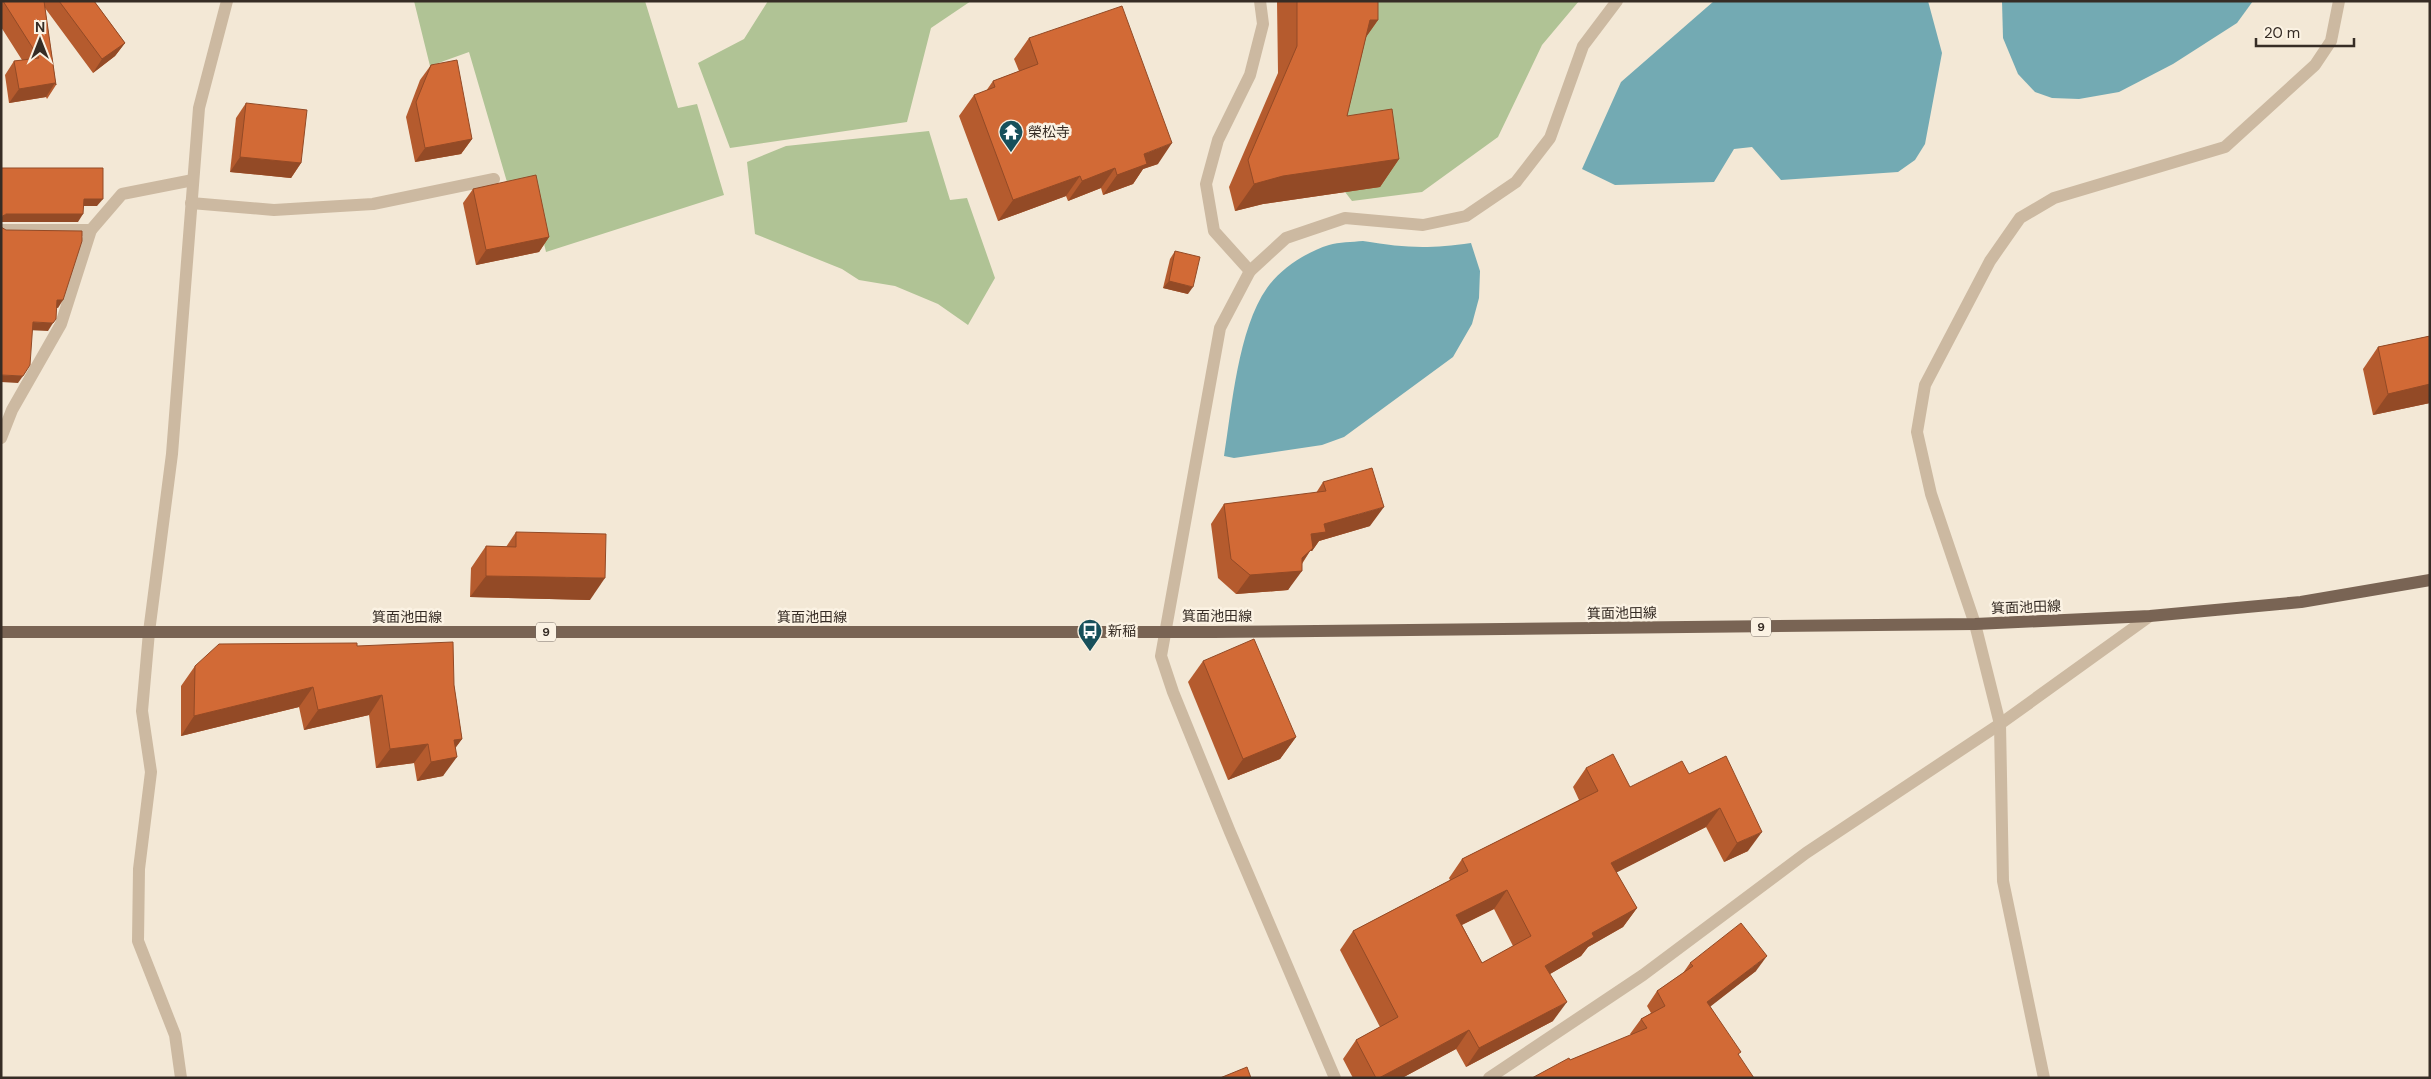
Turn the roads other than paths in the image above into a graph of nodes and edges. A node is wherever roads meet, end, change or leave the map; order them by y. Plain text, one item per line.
1 (227, 1) edge
2 (1260, 1) edge
3 (1617, 1) edge
4 (2339, 1) edge
5 (494, 179) dead end
6 (193, 180) junction
7 (191, 203) junction
8 (1, 230) edge
9 (91, 230) junction
10 (1250, 271) junction
11 (6, 408) edge
12 (1, 438) edge
13 (2430, 580) edge
14 (2150, 616) junction
15 (1975, 624) junction
16 (1, 632) edge
17 (148, 632) junction
18 (1164, 632) junction
19 (2000, 724) junction
20 (181, 1078) edge
21 (1335, 1078) edge
22 (1489, 1078) edge
23 (2044, 1078) edge

1 - 6 street
2 - 10 street
3 - 10 street
4 - 15 street
5 - 7 street
6 - 7 street
6 - 9 street
7 - 17 street
8 - 9 street
9 - 11 street
10 - 18 street
11 - 12 street
13 - 14 main road, 箕面池田線 / 9
14 - 15 main road, 箕面池田線 / 9
14 - 19 street
15 - 18 main road, 箕面池田線 / 9
15 - 19 street
16 - 17 main road, 箕面池田線 / 9
17 - 18 main road, 箕面池田線 / 9
17 - 20 street
18 - 21 street
19 - 22 street
19 - 23 street

